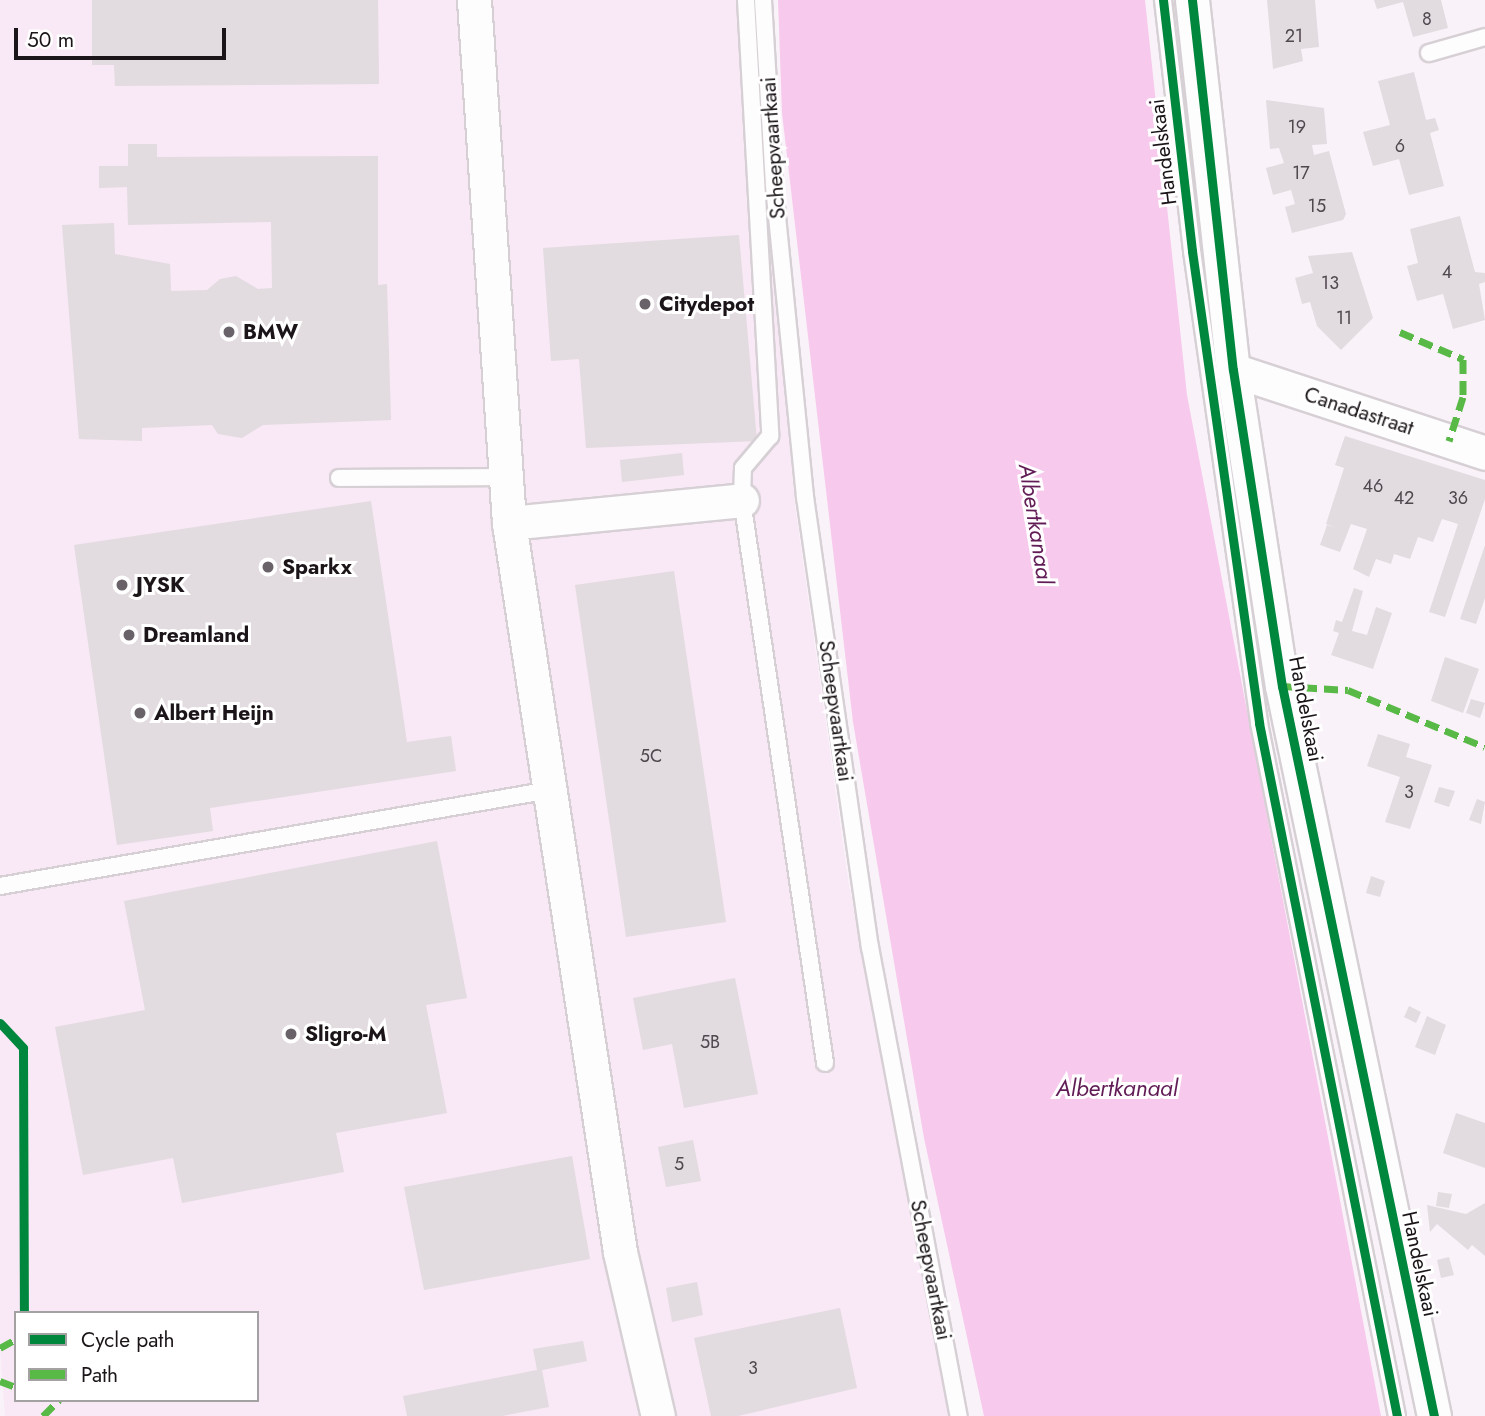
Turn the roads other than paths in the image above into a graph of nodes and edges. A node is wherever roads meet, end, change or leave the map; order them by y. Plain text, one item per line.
1 (474, 0) edge
2 (746, 0) edge
3 (763, 0) edge
4 (1163, 0) edge
5 (1192, 0) edge
6 (1485, 37) edge
7 (1429, 53) dead end
8 (1233, 370) junction
9 (1485, 453) edge
10 (506, 477) junction
11 (339, 478) dead end
12 (742, 500) junction
13 (509, 523) junction
14 (550, 790) junction
15 (0, 886) edge
16 (825, 1063) dead end
17 (658, 1416) edge
18 (959, 1416) edge
19 (1397, 1416) edge
20 (1434, 1416) edge

1 - 10 street
2 - 12 lane
3 - 18 lane, Scheepvaartkaai
4 - 19 lane, Handelskaai
5 - 8 street, Handelskaai
6 - 7 lane
8 - 9 street, Canadastraat
8 - 20 street, Handelskaai
10 - 11 lane
10 - 13 street
12 - 13 street
12 - 16 lane
13 - 14 street
14 - 15 lane
14 - 17 street

